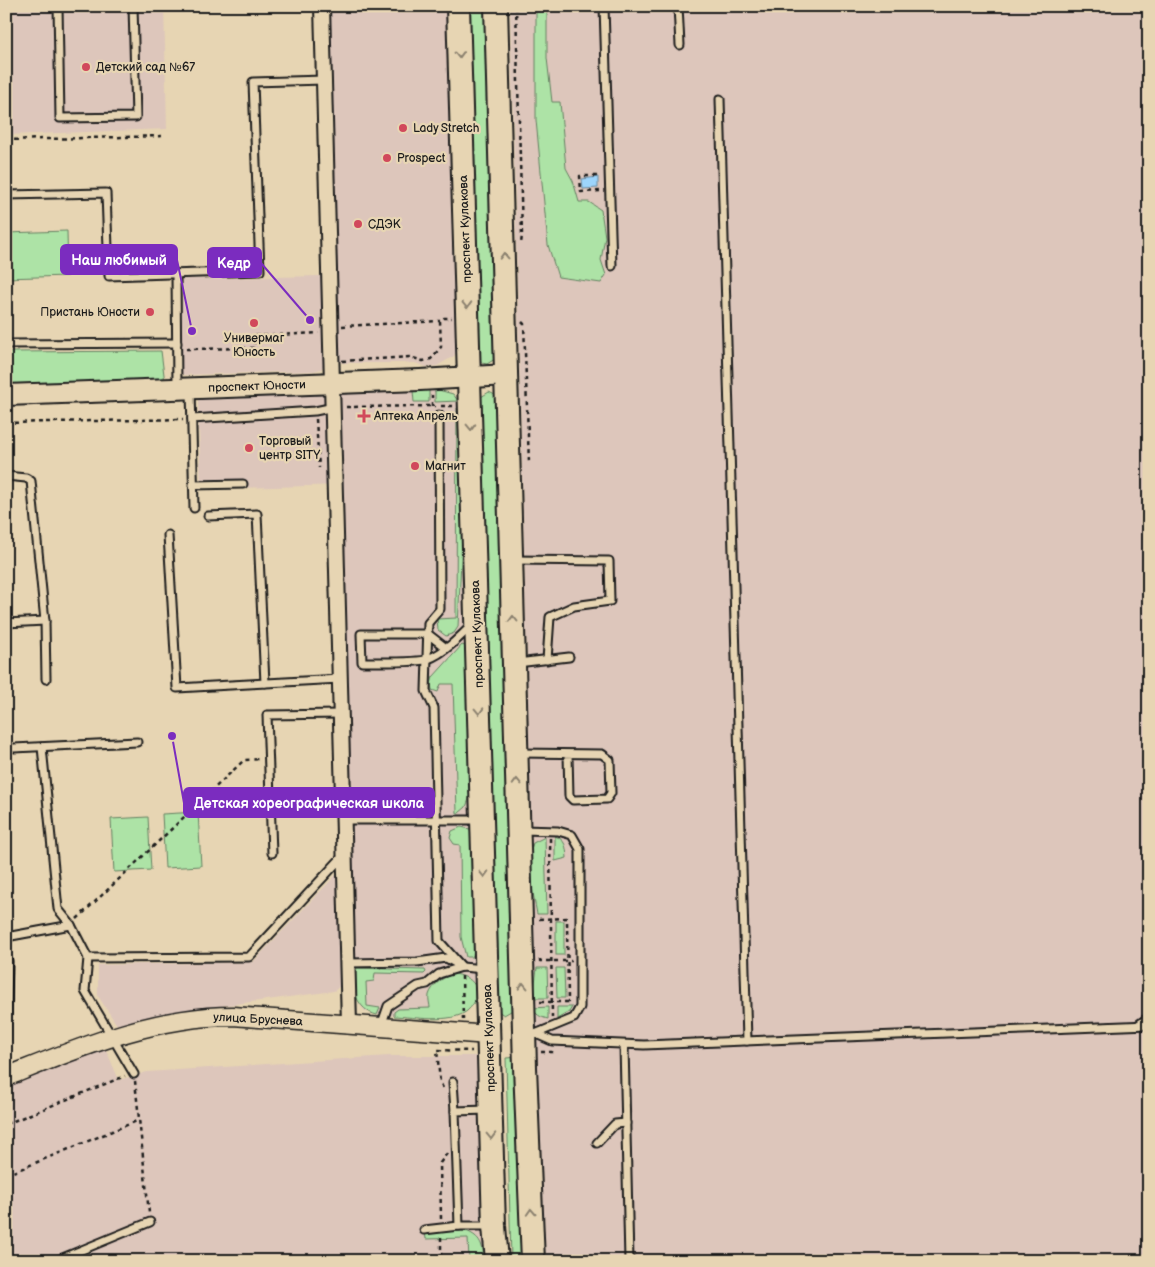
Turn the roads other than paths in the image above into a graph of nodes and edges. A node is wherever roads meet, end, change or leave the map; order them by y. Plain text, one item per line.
1 (58, 6) edge
2 (133, 6) edge
3 (322, 6) edge
4 (458, 6) edge
5 (496, 6) edge
6 (604, 6) edge
7 (678, 6) edge
8 (680, 45) dead end
9 (324, 80) junction
10 (720, 99) dead end
11 (6, 195) edge
12 (612, 266) dead end
13 (176, 274) junction
14 (6, 344) edge
15 (177, 346) junction
16 (507, 375) junction
17 (470, 378) junction
18 (333, 383) junction
19 (184, 388) junction
20 (6, 395) edge
21 (334, 407) junction
22 (439, 415) dead end
23 (192, 419) junction
24 (6, 476) edge
25 (244, 484) dead end
26 (193, 485) junction
27 (194, 508) dead end
28 (208, 516) dead end
29 (168, 535) dead end
30 (512, 560) junction
31 (45, 620) junction
32 (477, 621) junction
33 (6, 623) edge
34 (428, 634) junction
35 (446, 648) junction
36 (569, 657) dead end
37 (427, 660) junction
38 (547, 660) junction
39 (514, 664) junction
40 (46, 679) dead end
41 (340, 679) junction
42 (265, 683) junction
43 (341, 714) junction
44 (136, 742) dead end
45 (42, 747) junction
46 (14, 748) dead end
47 (517, 753) junction
48 (568, 754) junction
49 (344, 820) junction
50 (436, 820) junction
51 (482, 820) junction
52 (519, 830) junction
53 (272, 853) dead end
54 (345, 854) junction
55 (71, 925) junction
56 (6, 937) edge
57 (88, 958) junction
58 (6, 959) edge
59 (347, 963) junction
60 (462, 967) junction
61 (486, 969) junction
62 (1149, 1017) edge
63 (349, 1024) junction
64 (1138, 1025) junction
65 (1149, 1025) edge
66 (381, 1026) junction
67 (488, 1035) junction
68 (111, 1037) junction
69 (6, 1040) edge
70 (532, 1040) junction
71 (748, 1040) junction
72 (624, 1045) junction
73 (134, 1073) road end
74 (6, 1077) edge
75 (453, 1082) dead end
76 (490, 1110) junction
77 (455, 1111) junction
78 (626, 1123) junction
79 (597, 1143) dead end
80 (150, 1222) road end
81 (459, 1226) junction
82 (494, 1226) junction
83 (424, 1230) dead end
84 (55, 1261) edge
85 (497, 1261) edge
86 (533, 1261) edge
87 (629, 1261) edge

1 - 2 lane
3 - 9 street
4 -> 17 main road, проспект Кулакова
16 -> 5 main road
6 - 12 lane
7 - 8 lane
9 - 13 lane
9 - 18 street
10 - 71 lane
11 - 13 lane
13 - 15 lane
14 - 15 lane
15 - 19 lane
16 - 17 main road, проспект Юности
16 - 30 main road
17 - 18 main road, проспект Юности
17 -> 32 main road, проспект Кулакова
18 - 19 main road, проспект Юности
18 - 21 street
19 - 20 main road, проспект Юности
19 - 23 lane
21 - 23 lane
21 - 41 street
22 - 34 lane
23 - 26 lane
24 - 31 lane
25 - 26 lane
26 - 27 lane
28 - 42 lane
29 - 42 lane
30 - 38 lane
39 -> 30 main road
31 - 33 lane
31 - 40 lane
32 - 35 lane
32 -> 51 main road, проспект Кулакова
34 - 35 lane
34 - 37 lane
34 - 37 lane
35 - 37 lane
36 - 38 lane
37 - 50 lane
38 - 39 lane
39 - 47 main road
41 - 42 lane
41 - 43 street
43 - 49 street
43 - 53 lane
44 - 45 lane
45 - 46 lane
45 - 55 lane
47 - 48 lane
52 -> 47 main road
48 - 48 lane
49 - 50 lane
49 - 54 street
50 - 51 lane
50 - 60 lane
51 -> 61 main road, проспект Кулакова
70 -> 52 main road
52 - 70 lane
54 - 57 lane
54 - 59 street
55 - 56 lane
55 - 57 lane
57 - 68 lane
58 - 69 lane
59 - 60 lane
59 - 63 street
60 - 61 lane
60 - 66 lane
61 - 67 main road, проспект Кулакова
62 - 64 lane
63 - 66 street, улица Бруснева
63 - 68 street, улица Бруснева
64 - 65 lane
64 - 71 lane
66 - 67 street, улица Бруснева
67 - 70 main road
67 - 76 main road, проспект Кулакова
68 - 73 lane
68 - 74 street, улица Бруснева
70 - 72 lane
86 -> 70 main road
71 - 72 lane
72 - 78 lane
75 - 77 lane
76 - 77 lane
76 -> 82 main road, проспект Кулакова
77 - 81 lane
78 - 79 lane
78 - 87 lane
80 - 84 lane
81 - 82 lane
81 - 83 lane
82 - 85 main road, проспект Кулакова

